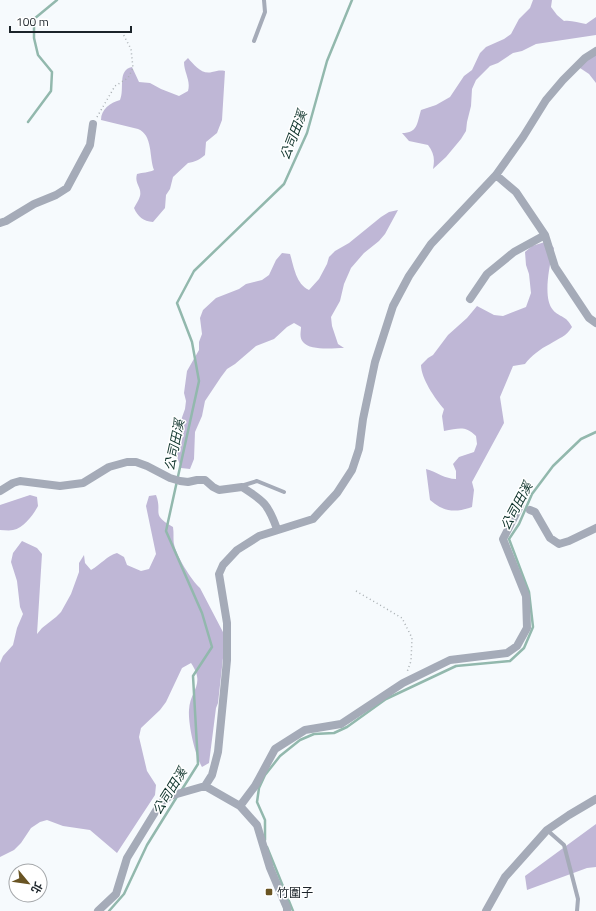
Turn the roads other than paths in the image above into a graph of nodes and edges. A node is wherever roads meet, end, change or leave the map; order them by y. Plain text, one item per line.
1 (264, 0) edge
2 (254, 41) dead end
3 (596, 51) edge
4 (93, 124) road end
5 (496, 175) junction
6 (0, 223) edge
7 (545, 235) junction
8 (470, 299) dead end
9 (596, 323) edge
10 (236, 488) junction
11 (0, 491) edge
12 (284, 492) dead end
13 (520, 506) joint
14 (530, 510) joint
15 (596, 528) edge
16 (277, 529) junction
17 (203, 787) junction
18 (596, 799) edge
19 (240, 806) junction
20 (547, 830) junction
21 (98, 911) edge
22 (287, 911) edge
23 (486, 911) edge
24 (577, 911) edge

1 - 2 lane
3 - 5 street
4 - 6 street
5 - 7 street
5 - 16 street
7 - 8 street
7 - 9 street
10 - 11 street
10 - 12 lane
10 - 16 street
13 - 14 lane
13 - 19 street
14 - 15 street
16 - 17 street
17 - 19 street
17 - 21 street
18 - 20 street
19 - 22 street
20 - 23 street
20 - 24 lane

